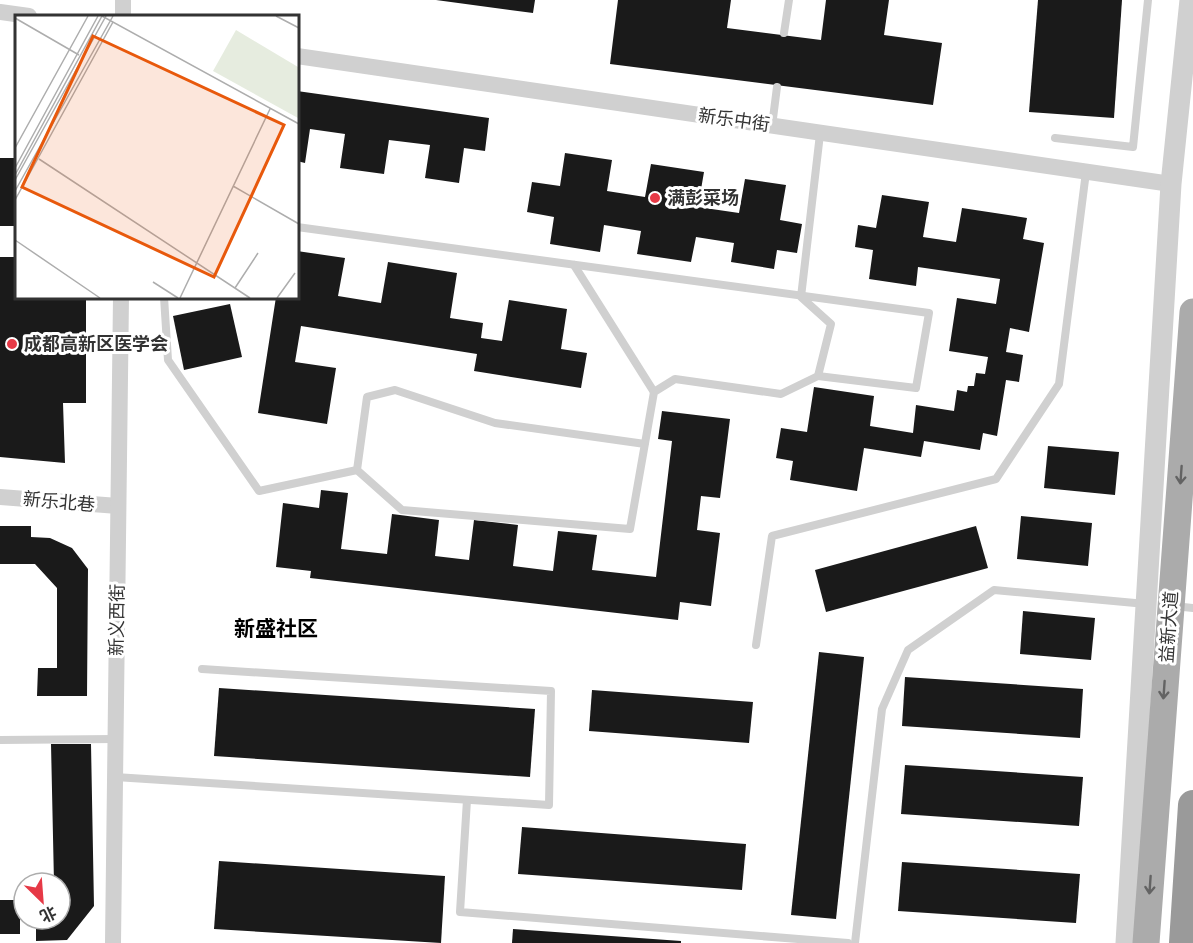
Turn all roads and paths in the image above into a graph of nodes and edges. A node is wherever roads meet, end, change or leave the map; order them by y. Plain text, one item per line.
1 (789, 0) edge
2 (1148, 0) edge
3 (1190, 0) edge
4 (0, 12) edge
5 (22, 15) edge
6 (784, 33) dead end
7 (298, 56) edge
8 (777, 87) dead end
9 (772, 126) junction
10 (820, 134) junction
11 (1055, 138) dead end
12 (1086, 172) junction
13 (1171, 184) junction
14 (298, 227) edge
15 (574, 265) junction
16 (801, 297) junction
17 (121, 298) edge
18 (164, 298) edge
19 (1193, 312) edge
20 (818, 376) junction
21 (654, 392) junction
22 (645, 444) junction
23 (357, 470) junction
24 (0, 497) edge
25 (118, 506) junction
26 (1146, 604) junction
27 (1193, 608) edge
28 (756, 645) dead end
29 (202, 669) dead end
30 (116, 739) junction
31 (0, 740) edge
32 (115, 777) junction
33 (467, 800) junction
34 (1193, 805) edge
35 (113, 943) edge
36 (848, 943) edge
37 (855, 943) edge
38 (1126, 943) edge
39 (1146, 943) edge
40 (1184, 943) edge

1 - 6 lane
2 - 11 lane
3 - 13 street
4 - 5 street
7 - 9 street, 新乐中街
8 - 9 lane
9 - 10 street, 新乐中街
10 - 12 street, 新乐中街
10 - 16 lane
12 - 13 street, 新乐中街
12 - 28 lane
13 - 26 street
14 - 15 lane
15 - 16 lane
15 - 21 lane
16 - 20 lane
16 - 20 lane
17 - 25 street, 新义西街
18 - 23 lane
19 -> 39 main road, 益新大道, bridge
20 - 21 lane
21 - 22 lane
22 - 23 lane
22 - 23 lane
24 - 25 street, 新乐北巷
25 - 30 street, 新义西街
26 - 27 lane
26 - 37 lane
26 - 38 street
29 - 33 lane
30 - 31 lane
30 - 32 street, 新义西街
32 - 33 lane
32 - 35 street, 新义西街
33 - 36 lane
34 - 40 highway

